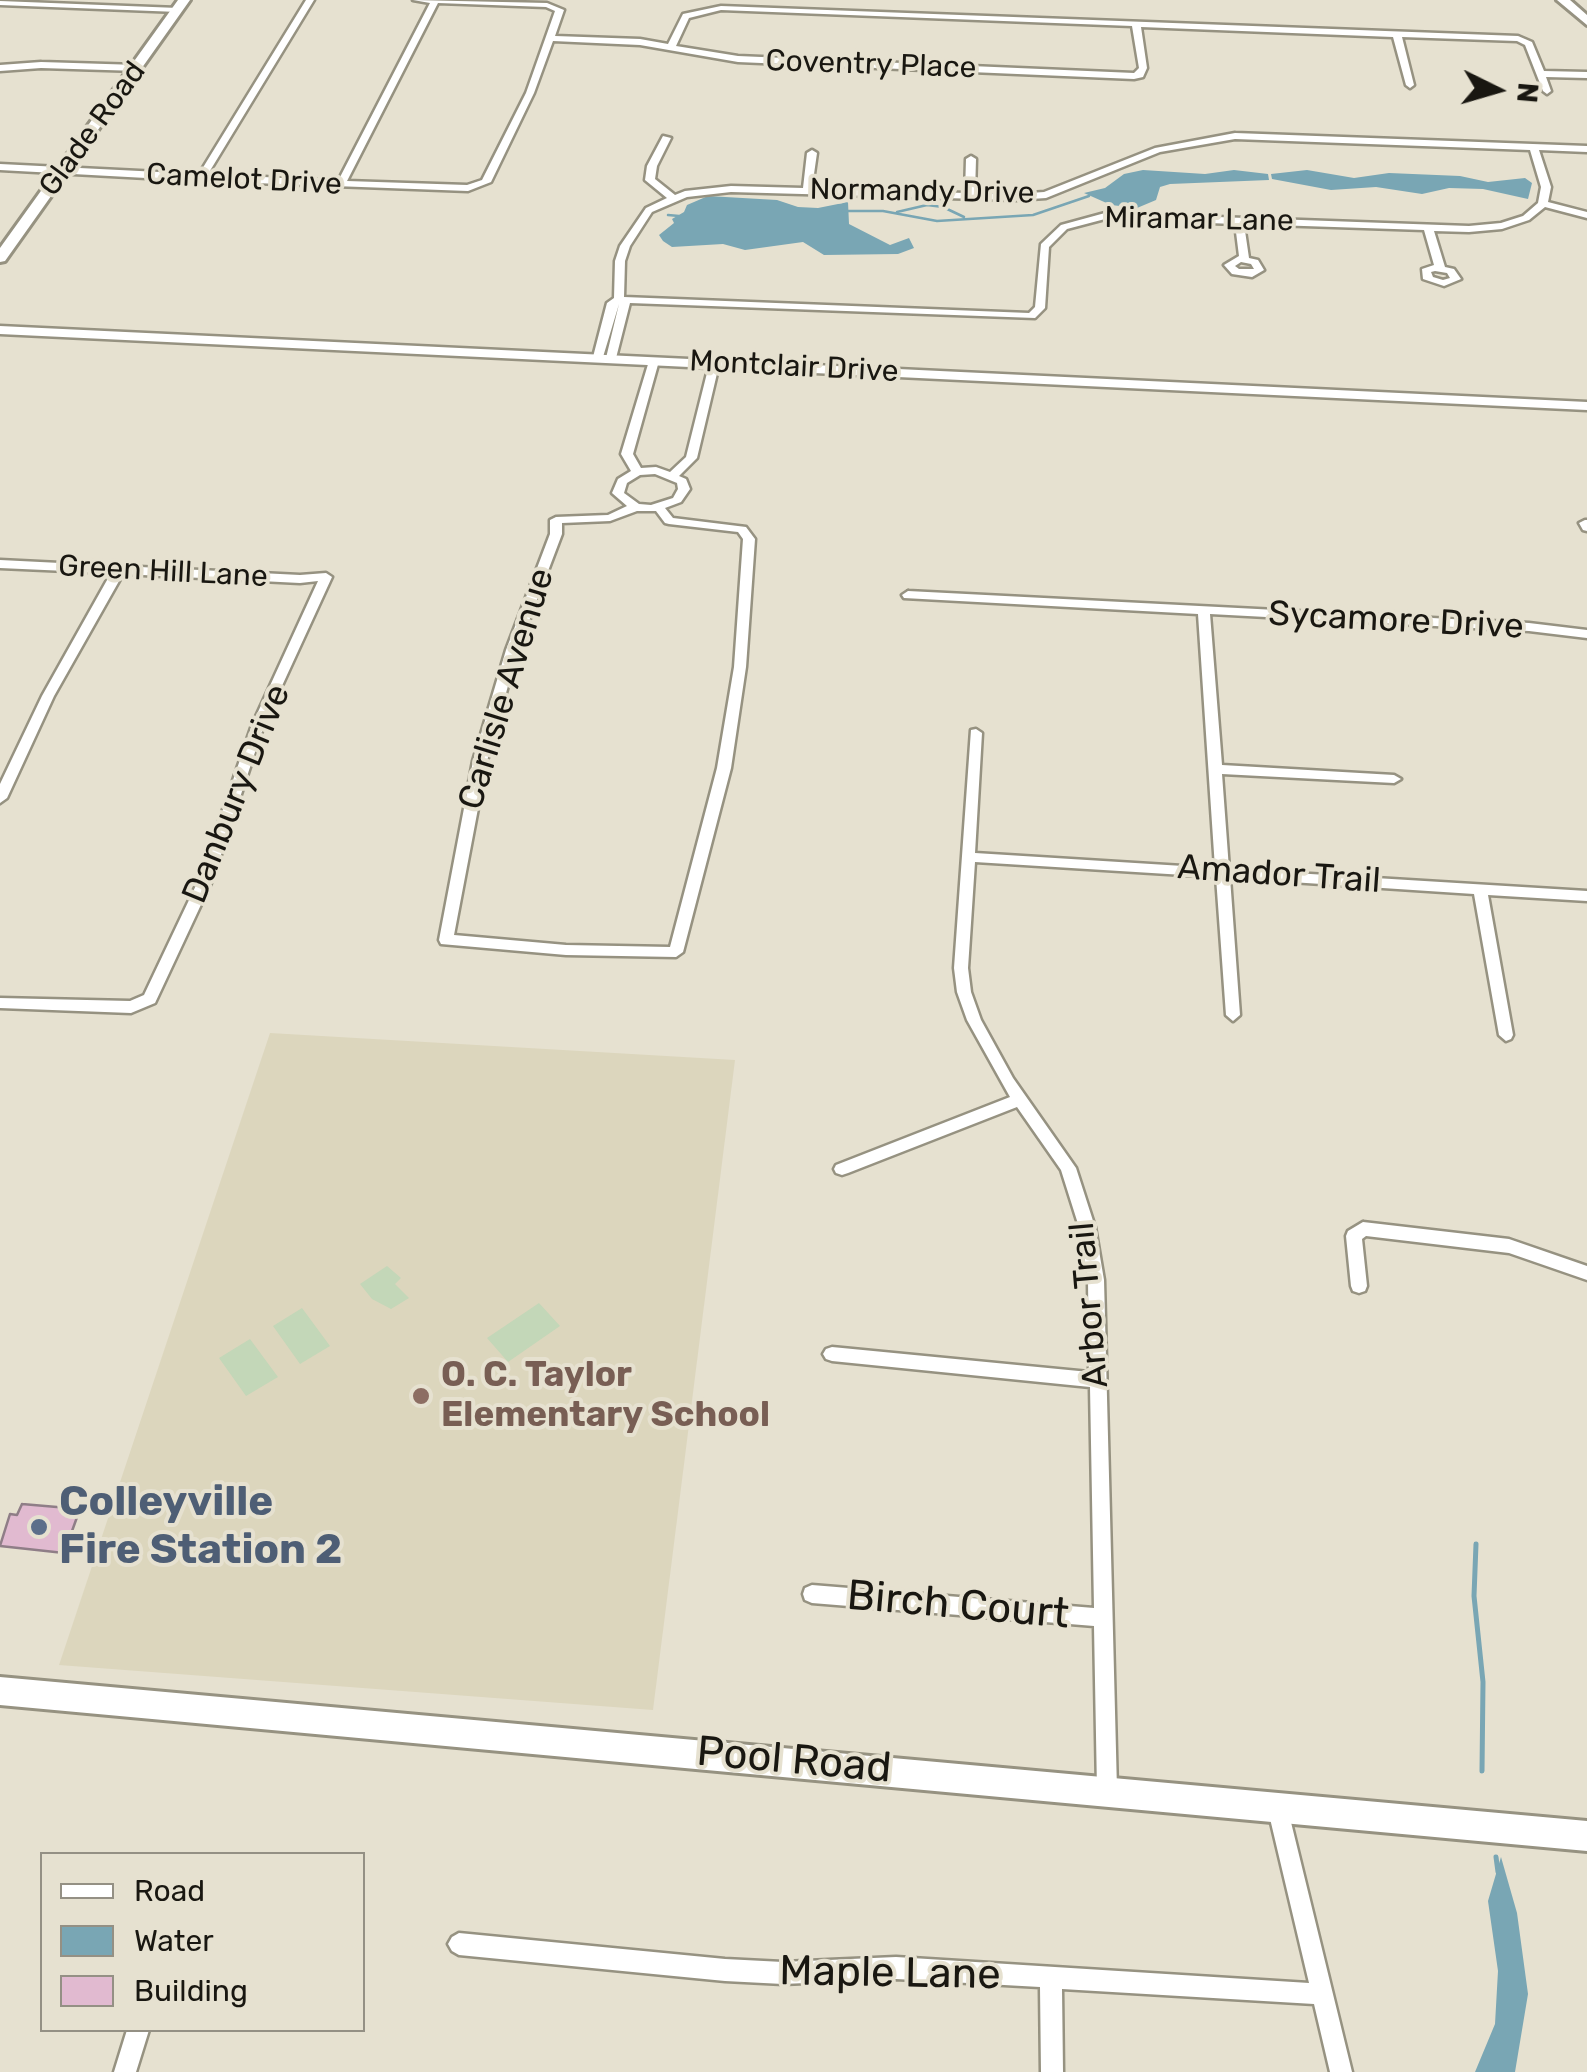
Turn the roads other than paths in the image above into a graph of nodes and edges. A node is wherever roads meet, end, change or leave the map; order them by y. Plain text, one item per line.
1 (310, 0) edge
2 (417, 0) edge
3 (1563, 0) edge
4 (1575, 0) edge
5 (435, 1) edge
6 (0, 4) edge
7 (181, 5) edge
8 (1587, 11) edge
9 (1587, 22) edge
10 (1136, 24) junction
11 (1398, 34) junction
12 (551, 38) junction
13 (671, 48) junction
14 (0, 68) edge
15 (138, 68) junction
16 (1540, 74) junction
17 (1587, 75) edge
18 (1410, 85) dead end
19 (1546, 91) dead end
20 (666, 138) dead end
21 (1533, 146) junction
22 (1587, 148) edge
23 (812, 153) dead end
24 (971, 159) dead end
25 (0, 167) edge
26 (62, 172) junction
27 (201, 178) junction
28 (340, 184) junction
29 (807, 191) junction
30 (970, 196) junction
31 (674, 198) junction
32 (1544, 204) junction
33 (1587, 215) edge
34 (1239, 219) junction
35 (1428, 227) junction
36 (0, 258) edge
37 (1244, 259) dead end
38 (1440, 268) dead end
39 (622, 302) junction
40 (0, 330) edge
41 (604, 357) junction
42 (654, 361) junction
43 (714, 365) junction
44 (1587, 406) edge
45 (637, 472) junction
46 (674, 475) junction
47 (636, 506) junction
48 (660, 507) junction
49 (0, 564) edge
50 (119, 570) junction
51 (326, 577) joint
52 (908, 594) dead end
53 (1204, 612) junction
54 (1587, 634) edge
55 (976, 733) dead end
56 (1217, 769) junction
57 (1394, 779) dead end
58 (0, 798) edge
59 (970, 856) junction
60 (1224, 871) junction
61 (1480, 888) junction
62 (1587, 896) edge
63 (0, 1002) edge
64 (1233, 1015) dead end
65 (1506, 1035) dead end
66 (1020, 1100) junction
67 (842, 1170) dead end
68 (1587, 1273) edge
69 (1358, 1286) dead end
70 (832, 1354) dead end
71 (1098, 1380) junction
72 (812, 1594) dead end
73 (1103, 1618) junction
74 (0, 1690) edge
75 (1106, 1790) junction
76 (1278, 1810) junction
77 (1587, 1836) edge
78 (459, 1944) dead end
79 (1050, 1980) junction
80 (1321, 1994) junction
81 (137, 2032) edge
82 (125, 2072) edge
83 (1052, 2072) edge
84 (1341, 2072) edge

1 - 27 street
2 - 5 street
3 - 9 main road
4 - 8 main road
5 - 12 street
5 - 28 street
6 - 7 street
7 - 15 main road, Glade Road
10 - 11 street
10 - 13 street
10 - 13 street, Coventry Place
11 - 16 street
11 - 18 street
12 - 13 street, Coventry Place
12 - 28 street, Camelot Drive
14 - 15 street
15 - 26 main road, Glade Road
16 - 17 street
16 - 19 street
20 - 31 street
21 - 22 street, Normandy Drive
21 - 30 street, Normandy Drive
21 - 32 street
23 - 29 street
24 - 30 street
25 - 26 street, Camelot Drive
26 - 27 street, Camelot Drive
26 - 36 main road, Glade Road
27 - 28 street, Camelot Drive
29 - 30 street, Normandy Drive
29 - 31 street, Normandy Drive
31 - 39 street, Normandy Drive
32 - 33 street
32 - 35 street, Miramar Lane
34 - 35 street, Miramar Lane
34 - 37 street
34 - 39 street, Miramar Lane
35 - 38 street
39 - 41 street, Normandy Drive
40 - 41 street, Montclair Drive
41 - 42 street, Montclair Drive
42 - 43 street, Montclair Drive
42 - 45 street
43 - 44 street, Montclair Drive
43 - 46 street
45 - 46 street
45 - 47 street
46 - 48 street
47 - 48 street
47 - 48 street, Carlisle Avenue
49 - 50 street, Green Hill Lane
50 - 51 street, Green Hill Lane
50 - 58 street
51 - 63 street, Danbury Drive
52 - 53 street, Sycamore Drive
53 - 54 street, Sycamore Drive
53 - 56 street
55 - 59 street, Arbor Trail
56 - 57 street
56 - 60 street
59 - 60 street, Amador Trail
59 - 66 street, Arbor Trail
60 - 61 street, Amador Trail
60 - 64 street
61 - 62 street, Amador Trail
61 - 65 street
66 - 67 street
66 - 71 street, Arbor Trail
68 - 69 street
70 - 71 street
71 - 73 street, Arbor Trail
72 - 73 street, Birch Court
73 - 75 street, Arbor Trail
74 - 75 main road, Pool Road
75 - 76 main road, Pool Road
76 - 77 main road, Pool Road
76 - 80 street
78 - 79 street, Maple Lane
79 - 80 street, Maple Lane
79 - 83 street
80 - 84 street
81 - 82 street

